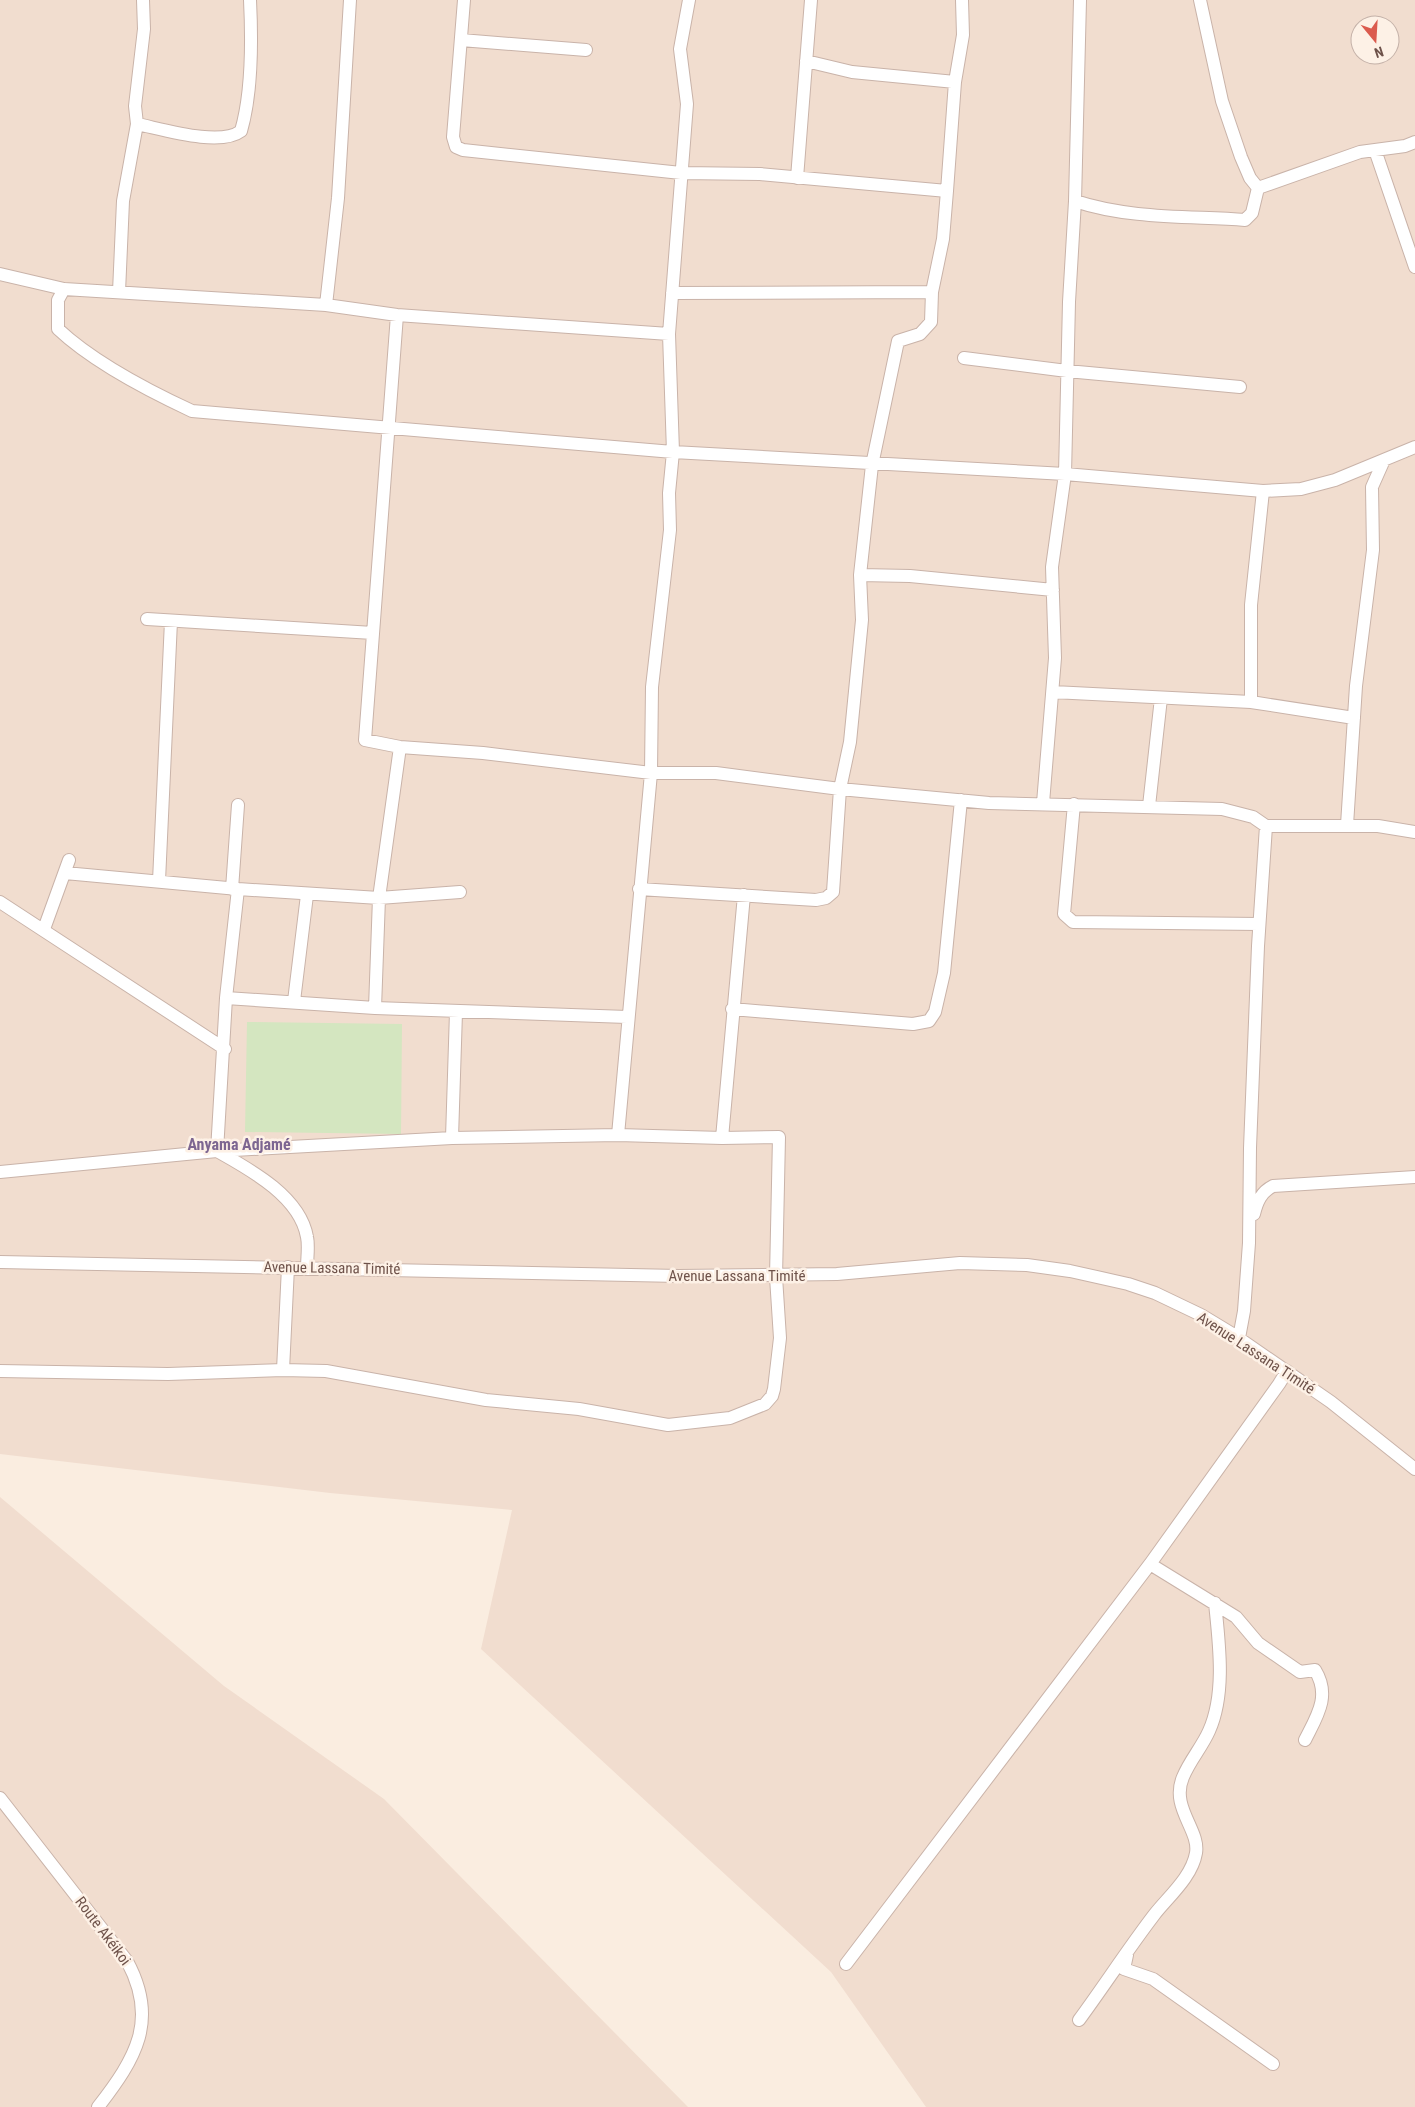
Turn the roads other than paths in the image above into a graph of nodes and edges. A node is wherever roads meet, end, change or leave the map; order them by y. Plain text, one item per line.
1 (143, 0) edge
2 (250, 0) edge
3 (350, 0) edge
4 (464, 0) edge
5 (689, 0) edge
6 (811, 0) edge
7 (962, 0) edge
8 (1080, 0) edge
9 (1200, 0) edge
10 (461, 40) junction
11 (586, 50) dead end
12 (806, 61) junction
13 (955, 82) junction
14 (137, 124) junction
15 (1415, 142) edge
16 (1375, 150) junction
17 (681, 173) junction
18 (797, 178) junction
19 (1258, 188) junction
20 (947, 191) junction
21 (1076, 201) junction
22 (1415, 267) edge
23 (0, 274) edge
24 (64, 289) junction
25 (119, 292) junction
26 (932, 292) junction
27 (672, 293) junction
28 (326, 305) junction
29 (397, 315) junction
30 (669, 334) junction
31 (964, 358) dead end
32 (1067, 371) junction
33 (1240, 387) dead end
34 (388, 429) junction
35 (1415, 447) edge
36 (673, 452) junction
37 (1384, 460) junction
38 (872, 464) junction
39 (1065, 474) junction
40 (1263, 490) junction
41 (860, 575) junction
42 (1053, 590) junction
43 (147, 619) dead end
44 (171, 621) junction
45 (373, 633) junction
46 (1053, 692) junction
47 (1161, 698) junction
48 (1251, 702) junction
49 (1354, 718) junction
50 (400, 747) junction
51 (651, 773) junction
52 (840, 788) junction
53 (961, 800) junction
54 (1043, 803) junction
55 (1074, 804) junction
56 (238, 805) dead end
57 (1149, 806) junction
58 (1347, 825) junction
59 (1266, 826) junction
60 (1415, 832) edge
61 (69, 860) dead end
62 (65, 873) junction
63 (159, 881) junction
64 (236, 889) junction
65 (639, 889) junction
66 (460, 892) dead end
67 (307, 895) junction
68 (744, 895) junction
69 (379, 898) junction
70 (0, 902) edge
71 (1259, 924) junction
72 (44, 929) junction
73 (226, 998) junction
74 (294, 1001) junction
75 (375, 1008) junction
76 (732, 1009) junction
77 (456, 1012) junction
78 (628, 1017) junction
79 (225, 1049) junction
80 (618, 1135) junction
81 (452, 1138) junction
82 (722, 1138) junction
83 (217, 1151) junction
84 (0, 1172) edge
85 (1415, 1177) edge
86 (1250, 1226) junction
87 (0, 1262) edge
88 (288, 1267) junction
89 (307, 1268) junction
90 (776, 1277) junction
91 (1239, 1338) junction
92 (0, 1370) edge
93 (284, 1370) junction
94 (1287, 1371) junction
95 (1415, 1469) edge
96 (1150, 1564) junction
97 (1214, 1603) junction
98 (1305, 1740) dead end
99 (0, 1798) edge
100 (1128, 1953) junction
101 (846, 1964) dead end
102 (1079, 2020) dead end
103 (1273, 2064) dead end
104 (98, 2107) edge

1 - 14 street
2 - 14 street
3 - 28 street
4 - 10 street
5 - 17 street
6 - 12 street
7 - 13 street
8 - 21 street
9 - 19 street
10 - 11 street
10 - 17 street
12 - 13 street
12 - 18 street
13 - 20 street
14 - 25 street
15 - 16 street
16 - 19 street
16 - 22 street
17 - 18 street
17 - 27 street
18 - 20 street
19 - 21 street
20 - 26 street
21 - 32 street
23 - 24 street
24 - 25 street
24 - 34 street
25 - 28 street
26 - 27 street
26 - 38 street
27 - 30 street
28 - 29 street
29 - 30 street
29 - 34 street
30 - 36 street
31 - 32 street
32 - 33 street
32 - 39 street
34 - 36 street
34 - 45 street
35 - 37 street
36 - 38 street
36 - 51 street
37 - 40 street
37 - 49 street
38 - 39 street
38 - 41 street
39 - 40 street
39 - 42 street
40 - 48 street
41 - 42 street
41 - 52 street
42 - 46 street
43 - 44 street
44 - 45 street
44 - 63 street
45 - 50 street
46 - 47 street
46 - 54 street
47 - 48 street
47 - 57 street
48 - 49 street
49 - 58 street
50 - 51 street
50 - 69 street
51 - 52 street
51 - 65 street
52 - 53 street
52 - 68 street
53 - 54 street
53 - 76 street
54 - 55 street
55 - 57 street
55 - 71 street
56 - 64 street
57 - 59 street
58 - 59 street
58 - 60 street
59 - 71 street
61 - 62 street
62 - 63 street
62 - 72 street
63 - 64 street
64 - 67 street
64 - 73 street
65 - 68 street
65 - 78 street
66 - 69 street
67 - 69 street
67 - 74 street
68 - 76 street
69 - 75 street
70 - 72 street
71 - 86 street
72 - 79 street
73 - 74 street
73 - 79 street
74 - 75 street
75 - 77 street
76 - 82 street
77 - 78 street
77 - 81 street
78 - 80 street
79 - 83 street
80 - 81 street
80 - 82 street
81 - 83 street
82 - 90 street
83 - 84 street
83 - 89 street
85 - 86 street
86 - 91 street
87 - 88 street, Avenue Lassana Timité
88 - 89 street, Avenue Lassana Timité
88 - 93 street
89 - 90 street, Avenue Lassana Timité
90 - 91 street, Avenue Lassana Timité
90 - 93 street
91 - 94 street, Avenue Lassana Timité
92 - 93 street
94 - 95 street, Avenue Lassana Timité
94 - 96 street
96 - 97 street
96 - 101 street
97 - 98 street
97 - 100 street
99 - 104 street, Route Akéikoi
100 - 102 street
100 - 103 street

